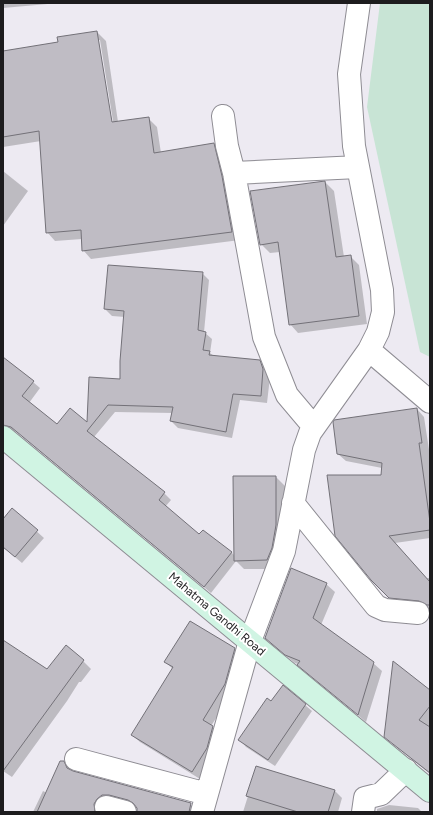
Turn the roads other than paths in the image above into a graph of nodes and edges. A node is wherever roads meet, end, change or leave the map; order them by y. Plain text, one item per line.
1 (359, 3) edge
2 (223, 116) dead end
3 (358, 167) junction
4 (234, 173) junction
5 (369, 350) junction
6 (430, 402) edge
7 (314, 427) junction
8 (3, 437) edge
9 (293, 503) junction
10 (418, 613) dead end
11 (250, 641) junction
12 (76, 759) dead end
13 (406, 770) junction
14 (430, 791) edge
15 (205, 803) edge
16 (363, 812) edge

1 - 3 street
2 - 4 street
3 - 4 street
3 - 5 street
4 - 7 street
5 - 6 street
5 - 7 street
7 - 9 street
8 - 11 main road, Mahatma Gandhi Road
9 - 10 street
9 - 11 street
11 - 13 main road, Mahatma Gandhi Road
11 - 15 street
12 - 15 street
13 - 14 main road, Mahatma Gandhi Road
13 - 16 street

